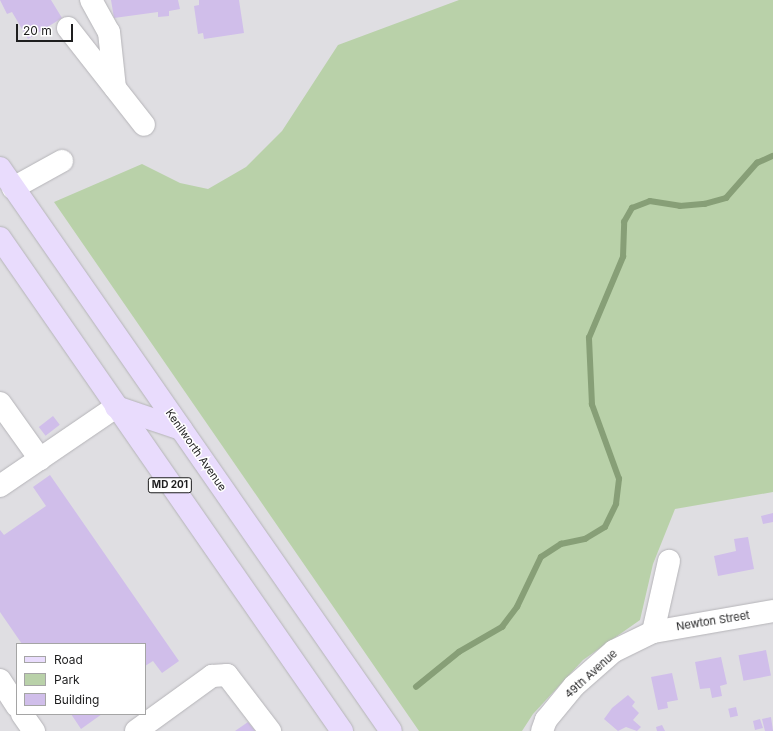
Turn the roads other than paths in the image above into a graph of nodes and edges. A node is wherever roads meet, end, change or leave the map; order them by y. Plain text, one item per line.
1 (91, 0) edge
2 (68, 28) dead end
3 (115, 88) junction
4 (144, 125) dead end
5 (62, 161) dead end
6 (0, 168) edge
7 (7, 192) edge
8 (0, 238) edge
9 (0, 403) edge
10 (116, 406) junction
11 (7, 427) edge
12 (181, 429) junction
13 (40, 459) junction
14 (0, 486) edge
15 (669, 561) dead end
16 (773, 611) edge
17 (653, 632) junction
18 (0, 680) edge
19 (16, 704) edge
20 (23, 715) edge
21 (34, 731) edge
22 (136, 731) edge
23 (270, 731) edge
24 (342, 731) edge
25 (391, 731) edge
26 (542, 731) edge

1 - 3 street
2 - 3 street
3 - 4 street
5 - 7 street
6 - 7 main road, Kenilworth Avenue
7 - 12 main road, Kenilworth Avenue
8 - 10 main road, MD 201
9 - 11 street
10 - 12 main road
10 - 13 street
10 - 24 main road, MD 201
11 - 13 street
12 - 25 main road, Kenilworth Avenue
13 - 14 street
15 - 17 street
16 - 17 street, Newton Street
17 - 26 street, 49th Avenue
18 - 19 street
20 - 21 street
22 - 23 street

